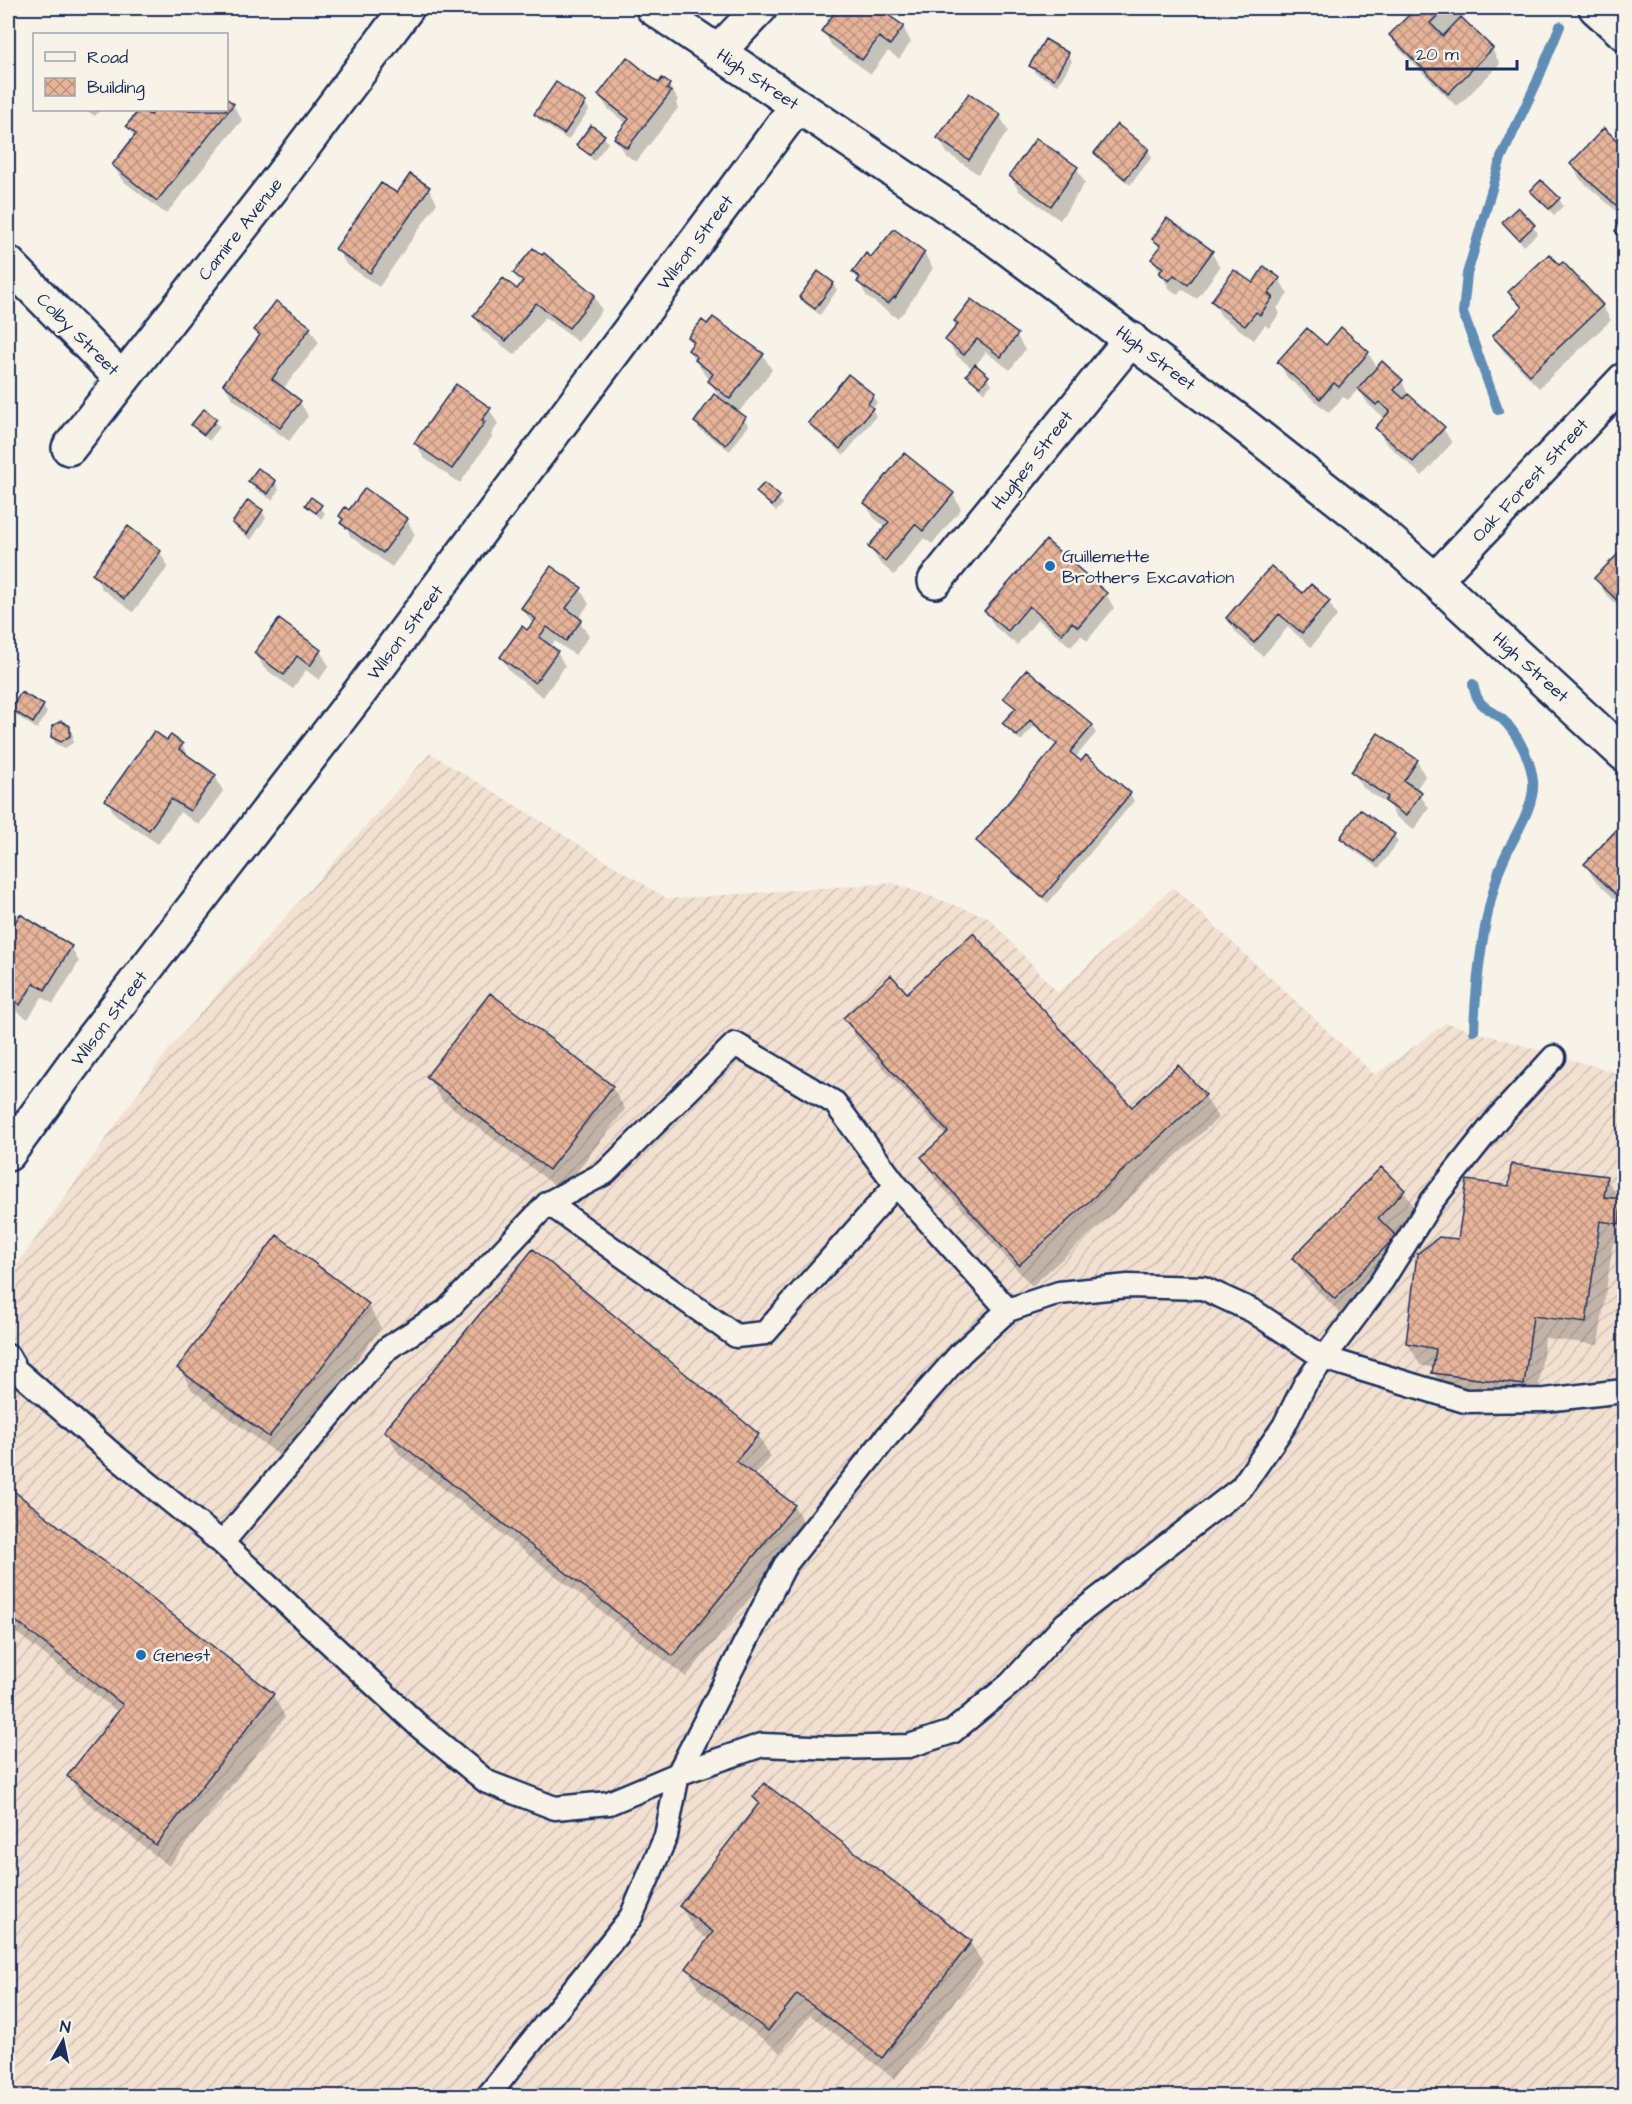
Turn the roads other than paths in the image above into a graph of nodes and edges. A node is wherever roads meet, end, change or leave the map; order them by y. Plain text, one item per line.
1 (407, 8) edge
2 (653, 8) edge
3 (760, 8) edge
4 (1596, 8) edge
5 (1624, 33) edge
6 (718, 52) junction
7 (796, 106) junction
8 (8, 263) edge
9 (1131, 339) junction
10 (122, 379) junction
11 (1624, 380) edge
12 (69, 448) dead end
13 (1435, 580) junction
14 (935, 581) dead end
15 (1624, 754) edge
16 (1554, 1057) dead end
17 (8, 1155) edge
18 (896, 1185) junction
19 (548, 1203) junction
20 (1008, 1310) junction
21 (8, 1356) edge
22 (1324, 1358) junction
23 (1624, 1391) edge
24 (222, 1543) junction
25 (678, 1774) junction
26 (488, 2097) edge

1 - 10 street, Camire Avenue
2 - 6 street, High Street
3 - 6 street
4 - 5 street
6 - 7 street, High Street
7 - 9 street, High Street
7 - 17 street, Wilson Street
8 - 10 street, Colby Street
9 - 13 street, High Street
9 - 14 street, Hughes Street
10 - 12 street, Camire Avenue
11 - 13 street, Oak Forest Street
13 - 15 street, High Street
16 - 22 lane
18 - 19 lane
18 - 19 lane
18 - 20 lane
19 - 24 lane
20 - 22 lane
20 - 25 lane
21 - 24 lane
22 - 23 lane
22 - 25 lane
24 - 25 lane
25 - 26 lane

